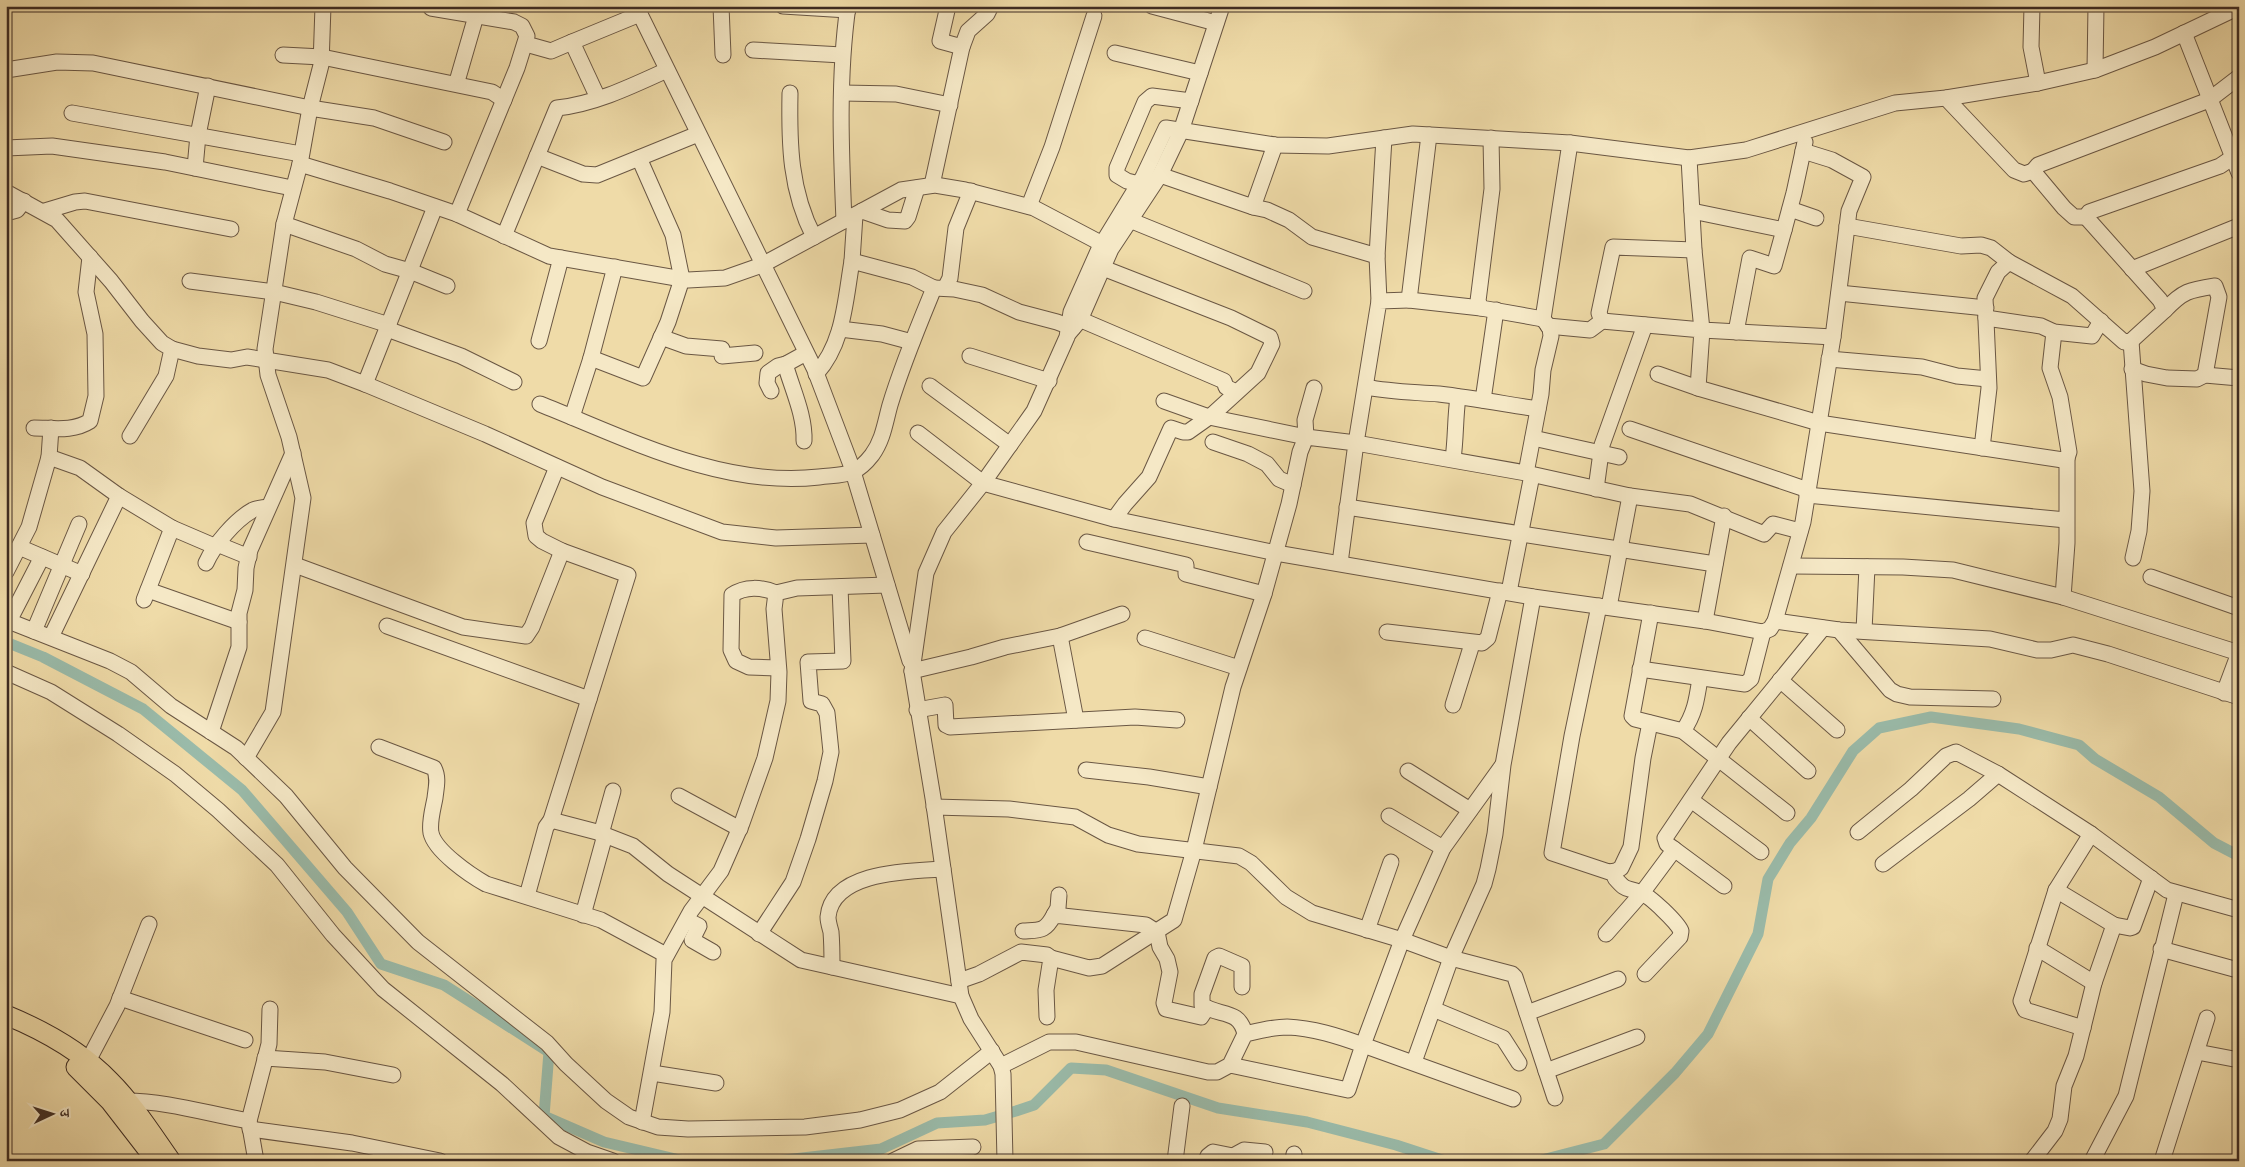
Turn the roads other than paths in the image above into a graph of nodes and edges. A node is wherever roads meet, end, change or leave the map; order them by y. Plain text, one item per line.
1 (323, 6) edge
2 (721, 6) edge
3 (784, 6) edge
4 (991, 6) edge
5 (1152, 6) edge
6 (1222, 6) edge
7 (2032, 6) edge
8 (2096, 6) edge
9 (945, 7) edge
10 (431, 8) dead end
11 (848, 8) edge
12 (2233, 8) edge
13 (638, 10) edge
14 (476, 16) junction
15 (1094, 16) dead end
16 (1216, 23) junction
17 (2184, 33) junction
18 (572, 42) junction
19 (526, 44) junction
20 (962, 48) junction
21 (752, 50) dead end
22 (1115, 53) dead end
23 (283, 55) dead end
24 (723, 55) dead end
25 (842, 55) junction
26 (322, 57) junction
27 (6, 70) edge
28 (667, 70) junction
29 (2095, 70) junction
30 (1200, 73) junction
31 (2239, 77) edge
32 (458, 78) dead end
33 (2038, 83) junction
34 (208, 86) junction
35 (790, 93) dead end
36 (842, 93) junction
37 (598, 98) junction
38 (1946, 98) junction
39 (504, 100) junction
40 (2210, 100) junction
41 (1191, 101) junction
42 (950, 105) junction
43 (310, 108) junction
44 (72, 113) dead end
45 (1174, 130) junction
46 (1806, 131) junction
47 (698, 134) junction
48 (198, 135) junction
49 (1429, 135) junction
50 (1384, 138) junction
51 (1491, 138) junction
52 (444, 142) dead end
53 (1570, 143) junction
54 (1275, 145) junction
55 (6, 148) edge
56 (1804, 151) junction
57 (2236, 155) edge
58 (537, 156) junction
59 (639, 158) junction
60 (1689, 158) junction
61 (301, 159) junction
62 (195, 168) junction
63 (2034, 171) junction
64 (2239, 173) edge
65 (1160, 175) junction
66 (1139, 184) junction
67 (924, 186) junction
68 (292, 188) junction
69 (971, 191) junction
70 (6, 192) edge
71 (24, 201) junction
72 (1030, 206) junction
73 (435, 207) junction
74 (1253, 207) junction
75 (1790, 209) junction
76 (45, 211) junction
77 (1692, 212) junction
78 (6, 213) edge
79 (458, 214) junction
80 (853, 216) junction
81 (2086, 217) junction
82 (1816, 218) dead end
83 (1132, 221) junction
84 (284, 224) junction
85 (1847, 226) junction
86 (2239, 226) edge
87 (232, 229) dead end
88 (1784, 230) junction
89 (504, 236) junction
90 (814, 237) junction
91 (1107, 246) junction
92 (1694, 250) junction
93 (1377, 256) junction
94 (90, 257) junction
95 (561, 258) junction
96 (852, 261) junction
97 (2009, 262) junction
98 (762, 266) junction
99 (615, 267) junction
100 (1103, 268) junction
101 (2132, 269) junction
102 (410, 271) junction
103 (682, 279) junction
104 (190, 281) dead end
105 (447, 286) dead end
106 (939, 288) junction
107 (1304, 291) dead end
108 (274, 292) junction
109 (1838, 293) junction
110 (1409, 300) junction
111 (1379, 301) junction
112 (1488, 309) junction
113 (2165, 310) junction
114 (1986, 313) junction
115 (1602, 321) junction
116 (1546, 322) junction
117 (2101, 322) junction
118 (1072, 325) junction
119 (1645, 325) junction
120 (388, 327) junction
121 (840, 329) junction
122 (1702, 330) junction
123 (1736, 332) junction
124 (2054, 332) junction
125 (661, 337) junction
126 (1833, 337) junction
127 (539, 340) dead end
128 (2131, 341) junction
129 (912, 342) junction
130 (172, 350) junction
131 (755, 353) dead end
132 (806, 353) junction
133 (970, 356) dead end
134 (591, 358) junction
135 (1830, 359) junction
136 (264, 360) junction
137 (786, 364) junction
138 (2132, 369) junction
139 (816, 374) junction
140 (1658, 374) dead end
141 (2205, 375) junction
142 (2239, 378) edge
143 (1988, 379) junction
144 (1049, 381) junction
145 (514, 382) dead end
146 (366, 384) junction
147 (930, 386) dead end
148 (1366, 387) junction
149 (1314, 388) dead end
150 (1698, 388) junction
151 (771, 392) dead end
152 (1236, 392) junction
153 (1458, 397) junction
154 (1483, 400) junction
155 (1164, 401) dead end
156 (540, 404) dead end
157 (1538, 409) junction
158 (572, 416) junction
159 (1209, 417) junction
160 (1819, 423) junction
161 (34, 428) dead end
162 (51, 428) junction
163 (1630, 429) dead end
164 (918, 433) dead end
165 (130, 436) dead end
166 (1306, 437) junction
167 (1533, 438) junction
168 (804, 441) dead end
169 (1213, 442) dead end
170 (1356, 443) junction
171 (1010, 445) junction
172 (1982, 448) junction
173 (1601, 452) junction
174 (293, 453) junction
175 (49, 457) junction
176 (1619, 457) dead end
177 (2067, 458) junction
178 (1453, 459) junction
179 (557, 467) junction
180 (854, 473) junction
181 (1529, 474) junction
182 (983, 482) junction
183 (1293, 485) junction
184 (1596, 489) junction
185 (1808, 493) junction
186 (119, 496) junction
187 (1630, 496) junction
188 (268, 507) junction
189 (1347, 507) junction
190 (1724, 516) junction
191 (1114, 519) junction
192 (2066, 520) junction
193 (79, 524) dead end
194 (172, 528) junction
195 (1800, 531) junction
196 (872, 534) junction
197 (1520, 534) junction
198 (1087, 542) dead end
199 (215, 545) junction
200 (19, 546) junction
201 (1620, 550) junction
202 (562, 551) junction
203 (1276, 553) junction
204 (42, 557) junction
205 (249, 557) junction
206 (2133, 558) dead end
207 (206, 562) dead end
208 (1340, 564) junction
209 (1715, 564) junction
210 (295, 565) junction
211 (62, 566) junction
212 (1790, 566) junction
213 (1867, 567) junction
214 (6, 572) edge
215 (82, 574) junction
216 (2150, 577) dead end
217 (886, 585) junction
218 (840, 587) junction
219 (1504, 591) junction
220 (776, 593) junction
221 (1264, 594) junction
222 (1533, 597) junction
223 (2063, 597) junction
224 (1604, 606) junction
225 (2239, 608) edge
226 (1652, 613) junction
227 (1122, 614) dead end
228 (8, 620) edge
229 (1705, 621) junction
230 (1775, 621) junction
231 (239, 622) junction
232 (387, 626) dead end
233 (1823, 628) junction
234 (1840, 630) junction
235 (34, 631) junction
236 (1864, 631) junction
237 (1387, 632) dead end
238 (1763, 632) junction
239 (1060, 636) junction
240 (51, 638) junction
241 (1145, 638) dead end
242 (1472, 644) junction
243 (778, 668) junction
244 (912, 668) junction
245 (1239, 668) junction
246 (1640, 669) junction
247 (6, 672) edge
248 (1700, 678) junction
249 (1780, 680) junction
250 (2231, 695) edge
251 (590, 699) junction
252 (1993, 699) dead end
253 (1452, 705) dead end
254 (917, 710) junction
255 (1749, 718) junction
256 (1076, 720) junction
257 (1177, 720) dead end
258 (1650, 722) junction
259 (1837, 730) dead end
260 (1683, 731) junction
261 (211, 732) junction
262 (379, 747) dead end
263 (246, 758) junction
264 (1718, 759) junction
265 (1503, 765) junction
266 (1086, 770) dead end
267 (1408, 771) dead end
268 (1808, 771) dead end
269 (1998, 774) junction
270 (1209, 787) junction
271 (613, 791) dead end
272 (679, 796) dead end
273 (1691, 800) junction
274 (934, 807) junction
275 (1470, 810) junction
276 (1787, 813) dead end
277 (1389, 816) dead end
278 (551, 820) junction
279 (740, 829) junction
280 (1858, 832) dead end
281 (603, 834) junction
282 (2091, 834) junction
283 (1443, 848) junction
284 (1674, 849) junction
285 (1194, 850) junction
286 (1761, 852) dead end
287 (1391, 862) dead end
288 (1883, 864) dead end
289 (943, 869) junction
290 (1616, 872) junction
291 (2151, 878) junction
292 (1724, 886) dead end
293 (2056, 890) junction
294 (1642, 893) junction
295 (2176, 894) junction
296 (1058, 895) dead end
297 (526, 896) junction
298 (701, 897) junction
299 (2239, 910) edge
300 (583, 915) junction
301 (1054, 915) junction
302 (687, 920) junction
303 (149, 924) dead end
304 (2114, 925) junction
305 (1367, 930) junction
306 (1023, 932) dead end
307 (1158, 932) junction
308 (759, 934) junction
309 (1606, 934) dead end
310 (1402, 940) junction
311 (2037, 948) junction
312 (2161, 950) junction
313 (713, 952) dead end
314 (666, 955) junction
315 (1051, 958) junction
316 (1451, 958) junction
317 (832, 967) junction
318 (2234, 969) dead end
319 (1645, 974) dead end
320 (1618, 979) dead end
321 (2094, 983) junction
322 (1242, 987) dead end
323 (960, 988) junction
324 (120, 998) junction
325 (1207, 1008) junction
326 (270, 1009) dead end
327 (1433, 1009) junction
328 (1527, 1013) junction
329 (6, 1015) edge
330 (1047, 1017) dead end
331 (2207, 1018) dead end
332 (6, 1028) edge
333 (2083, 1028) junction
334 (1245, 1034) junction
335 (1637, 1037) dead end
336 (245, 1040) dead end
337 (1363, 1045) junction
338 (992, 1051) junction
339 (2197, 1052) junction
340 (265, 1058) junction
341 (2239, 1060) edge
342 (88, 1061) junction
343 (1414, 1062) junction
344 (1519, 1063) dead end
345 (1230, 1065) junction
346 (1002, 1070) junction
347 (1546, 1071) junction
348 (652, 1073) junction
349 (393, 1076) dead end
350 (716, 1083) dead end
351 (1555, 1098) dead end
352 (1513, 1099) dead end
353 (126, 1101) junction
354 (1182, 1106) dead end
355 (642, 1122) junction
356 (250, 1125) junction
357 (973, 1147) dead end
358 (1265, 1152) dead end
359 (940, 1154) edge
360 (1233, 1158) edge
361 (156, 1161) edge
362 (171, 1161) edge
363 (256, 1161) edge
364 (440, 1161) edge
365 (613, 1161) edge
366 (893, 1161) edge
367 (1005, 1161) edge
368 (1175, 1161) edge
369 (1206, 1161) edge
370 (2032, 1161) edge
371 (2092, 1161) edge
372 (2162, 1161) edge

1 - 26 street
2 - 24 street
3 - 11 street
4 - 20 street
5 - 16 street
6 - 16 street
7 - 33 street
8 - 29 street
9 - 20 street
10 - 14 street
11 - 25 street
12 - 17 street
13 - 18 street
13 - 28 street
14 - 19 street
14 - 32 street
15 - 72 street
16 - 30 street
17 - 29 street
17 - 40 street
18 - 19 street
18 - 37 street
19 - 39 street
20 - 42 street
21 - 25 street
22 - 30 street
23 - 26 street
25 - 36 street
26 - 39 street
26 - 43 street
27 - 34 street
28 - 37 street
28 - 47 street
29 - 33 street
30 - 41 street
31 - 40 street
33 - 38 street
34 - 43 street
34 - 48 street
35 - 90 street
36 - 42 street
36 - 80 street
37 - 58 street
38 - 46 street
38 - 63 street
39 - 79 street
40 - 57 street
40 - 63 street
41 - 45 street
41 - 66 street
42 - 67 street
43 - 52 street
43 - 61 street
44 - 48 street
45 - 54 street
45 - 65 street
45 - 66 street
46 - 56 street
46 - 60 street
47 - 59 street
47 - 98 street
48 - 61 street
48 - 62 street
49 - 50 street
49 - 51 street
49 - 110 street
50 - 54 street
50 - 93 street
51 - 53 street
51 - 112 street
53 - 60 street
53 - 116 street
54 - 74 street
55 - 62 street
56 - 75 street
56 - 85 street
57 - 64 street
57 - 81 street
58 - 59 street
58 - 89 street
59 - 103 street
60 - 77 street
61 - 68 street
61 - 73 street
62 - 68 street
63 - 81 street
65 - 74 street
65 - 83 street
66 - 91 street
67 - 69 street
67 - 80 street
67 - 80 street
68 - 84 street
69 - 72 street
69 - 106 street
70 - 71 street
71 - 76 street
71 - 78 street
72 - 91 street
73 - 79 street
73 - 102 street
74 - 93 street
75 - 82 street
75 - 88 street
76 - 87 street
76 - 94 street
77 - 88 street
77 - 92 street
79 - 89 street
80 - 90 street
80 - 96 street
81 - 101 street
83 - 91 street
83 - 107 street
84 - 102 street
84 - 108 street
85 - 97 street
85 - 109 street
86 - 101 street
88 - 123 street
89 - 95 street
90 - 98 street
91 - 100 street
91 - 118 street
92 - 115 street
92 - 122 street
93 - 111 street
94 - 130 street
94 - 162 street
95 - 99 street
95 - 127 street
96 - 106 street
96 - 121 street
97 - 114 street
97 - 117 street
98 - 103 street
98 - 132 street
99 - 103 street
99 - 134 street
100 - 118 street
100 - 152 street
101 - 113 street
102 - 105 street
102 - 120 street
103 - 125 street
104 - 108 street
106 - 118 street
106 - 129 street
108 - 120 street
108 - 136 street
109 - 114 street
109 - 126 street
110 - 111 street
110 - 112 street
111 - 148 street
112 - 116 street
112 - 154 street
113 - 128 street
113 - 141 street
114 - 124 street
114 - 143 street
115 - 116 street
115 - 119 street
116 - 157 street
117 - 124 street
117 - 128 street
118 - 144 street
118 - 152 street
119 - 122 street
119 - 173 street
120 - 145 street
120 - 146 street
121 - 129 street
121 - 139 street
122 - 123 street
122 - 150 street
123 - 126 street
124 - 177 street
125 - 131 street
125 - 134 street
126 - 135 street
128 - 138 street
129 - 180 street
130 - 136 street
130 - 165 street
132 - 137 street
132 - 139 street
133 - 144 street
134 - 158 street
135 - 143 street
135 - 160 street
136 - 146 street
136 - 174 street
137 - 151 street
137 - 168 street
138 - 141 street
138 - 206 street
139 - 180 street
140 - 150 street
141 - 142 street
143 - 172 street
144 - 171 street
146 - 179 street
147 - 171 street
148 - 153 street
148 - 170 street
149 - 166 street
150 - 160 street
152 - 159 street
153 - 154 street
153 - 178 street
154 - 157 street
155 - 159 street
156 - 158 street
157 - 167 street
158 - 180 street
159 - 166 street
159 - 191 street
160 - 172 street
160 - 185 street
161 - 162 street
162 - 175 street
163 - 185 street
164 - 182 street
166 - 170 street
166 - 183 street
167 - 173 street
167 - 181 street
169 - 183 street
170 - 178 street
170 - 189 street
171 - 182 street
172 - 177 street
173 - 176 street
173 - 184 street
174 - 188 street
174 - 210 street
175 - 186 street
175 - 200 street
177 - 192 street
178 - 181 street
179 - 196 street
179 - 202 street
180 - 196 street
181 - 184 street
181 - 197 street
182 - 191 street
182 - 244 street
183 - 203 street
184 - 187 street
185 - 192 street
185 - 195 street
186 - 194 street
186 - 215 street
187 - 190 street
187 - 201 street
188 - 199 street
188 - 205 street
189 - 197 street
189 - 208 street
190 - 195 street
190 - 209 street
191 - 203 street
192 - 223 street
193 - 211 street
194 - 199 street
194 - 231 street
195 - 212 street
196 - 217 street
197 - 201 street
197 - 219 street
198 - 221 street
199 - 205 street
199 - 207 street
200 - 204 street
200 - 214 street
201 - 209 street
201 - 224 street
202 - 210 street
202 - 251 street
203 - 208 street
203 - 221 street
204 - 211 street
204 - 228 street
205 - 231 street
208 - 219 street
209 - 229 street
210 - 263 street
211 - 215 street
211 - 235 street
212 - 213 street
212 - 230 street
213 - 223 street
213 - 236 street
215 - 240 street
216 - 225 street
217 - 218 street
217 - 244 street
218 - 220 street
218 - 308 street
219 - 222 street
219 - 242 street
220 - 243 street
220 - 243 street
221 - 245 street
222 - 224 street
222 - 265 street
223 - 250 street
224 - 226 street
224 - 290 street
226 - 229 street
226 - 246 street
227 - 239 street
228 - 235 street
229 - 238 street
230 - 233 street
230 - 238 street
231 - 261 street
232 - 251 street
233 - 234 street
233 - 249 street
234 - 236 street
234 - 252 street
235 - 240 street
236 - 250 street
237 - 242 street
238 - 248 street
239 - 244 street
239 - 256 street
240 - 261 street
241 - 245 street
242 - 253 street
243 - 279 street
244 - 254 street
245 - 270 street
246 - 248 street
246 - 258 street
247 - 365 street
248 - 260 street
249 - 255 street
249 - 259 street
251 - 278 street
254 - 256 street
254 - 274 street
255 - 264 street
255 - 268 street
256 - 257 street
258 - 260 street
258 - 290 street
260 - 264 street
261 - 263 street
262 - 297 street
263 - 355 street
264 - 273 street
264 - 276 street
265 - 275 street
265 - 316 street
266 - 270 street
267 - 275 street
269 - 280 street
269 - 282 street
269 - 288 street
270 - 285 street
271 - 281 street
272 - 279 street
273 - 284 street
273 - 286 street
274 - 285 street
274 - 289 street
275 - 283 street
277 - 283 street
278 - 281 street
278 - 297 street
279 - 298 street
281 - 298 street
281 - 300 street
282 - 291 street
282 - 293 street
283 - 310 street
284 - 292 street
284 - 294 street
285 - 305 street
285 - 307 street
287 - 305 street
289 - 317 street
289 - 323 street
290 - 294 street
291 - 295 street
291 - 304 street
293 - 304 street
293 - 311 street
294 - 309 street
294 - 319 street
295 - 299 street
295 - 312 street
296 - 301 street
297 - 300 street
298 - 302 street
298 - 308 street
300 - 314 street
301 - 306 street
301 - 307 street
302 - 313 street
302 - 314 street
303 - 324 street
304 - 321 street
305 - 310 street
307 - 315 street
307 - 325 street
308 - 317 street
310 - 316 street
310 - 337 street
311 - 321 street
311 - 333 street
312 - 318 street
312 - 371 street
314 - 348 street
315 - 323 street
315 - 330 street
316 - 327 street
316 - 328 street
317 - 323 street
320 - 328 street
321 - 333 street
322 - 325 street
323 - 338 street
324 - 336 street
324 - 342 street
325 - 334 street
326 - 340 street
327 - 343 street
327 - 344 street
328 - 347 street
329 - 342 main road
331 - 339 street
332 - 361 main road
333 - 370 street
334 - 337 street
334 - 345 street
335 - 347 street
337 - 343 street
337 - 345 street
338 - 346 street
338 - 355 street
339 - 341 street
339 - 372 street
340 - 349 street
340 - 356 street
342 - 353 main road
343 - 352 street
345 - 346 street
346 - 367 street
347 - 351 street
348 - 350 street
348 - 355 street
353 - 356 street
353 - 362 main road
354 - 368 street
356 - 363 street
356 - 364 street
357 - 359 street
358 - 360 street
359 - 366 street
360 - 369 street

